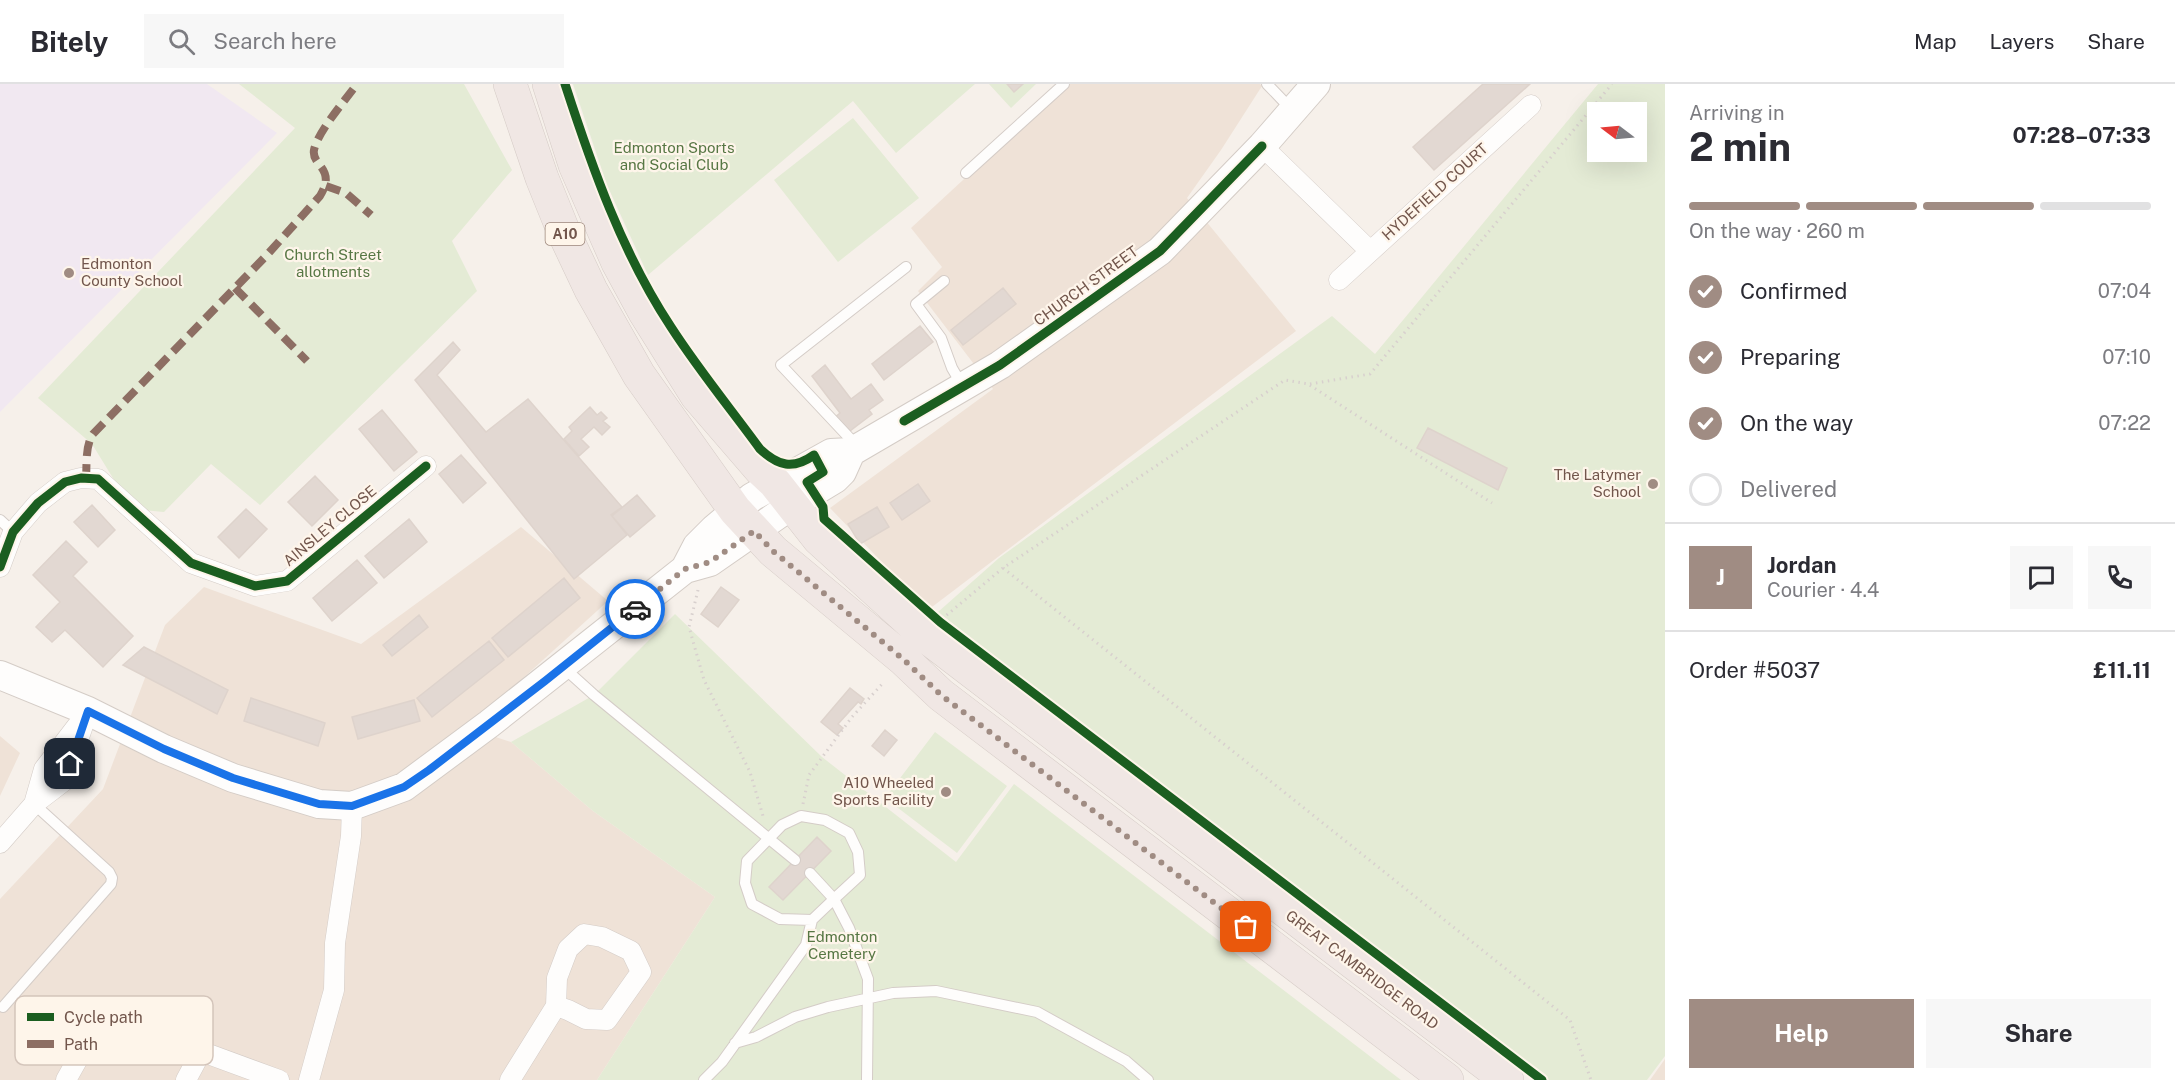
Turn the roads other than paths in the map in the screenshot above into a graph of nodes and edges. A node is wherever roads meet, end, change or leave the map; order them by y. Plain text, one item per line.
1 (510, 84) edge
2 (549, 84) edge
3 (1064, 84) edge
4 (1267, 84) edge
5 (1316, 84) edge
6 (1531, 105) dead end
7 (1293, 112) junction
8 (1262, 146) junction
9 (966, 173) dead end
10 (1370, 251) junction
11 (906, 267) dead end
12 (944, 280) dead end
13 (1339, 280) dead end
14 (963, 388) junction
15 (855, 450) junction
16 (426, 466) dead end
17 (764, 507) junction
18 (6, 526) edge
19 (0, 567) edge
20 (563, 667) junction
21 (0, 675) edge
22 (88, 711) junction
23 (1104, 773) junction
24 (1082, 802) junction
25 (34, 804) junction
26 (352, 806) junction
27 (770, 838) junction
28 (0, 843) edge
29 (795, 860) dead end
30 (810, 873) dead end
31 (834, 899) junction
32 (812, 920) junction
33 (867, 998) junction
34 (3, 1006) dead end
35 (555, 1006) junction
36 (735, 1043) junction
37 (213, 1056) edge
38 (74, 1065) edge
39 (194, 1065) edge
40 (66, 1080) edge
41 (186, 1080) edge
42 (279, 1080) edge
43 (309, 1080) edge
44 (510, 1080) edge
45 (704, 1080) edge
46 (867, 1080) edge
47 (1148, 1080) edge
48 (1447, 1080) edge
49 (1507, 1080) edge

1 - 17 highway, A10
2 - 17 highway, A10
3 - 9 lane
4 - 7 lane
5 - 7 main road, CHURCH STREET
6 - 10 street, HYDEFIELD COURT
7 - 8 main road, CHURCH STREET
8 - 10 street, HYDEFIELD COURT
8 - 14 main road, CHURCH STREET
10 - 13 street
11 - 15 lane
12 - 14 lane
14 - 15 main road, CHURCH STREET
15 - 17 main road
16 - 18 street, AINSLEY CLOSE
17 - 20 main road
17 - 23 highway, GREAT CAMBRIDGE ROAD / A10
17 - 24 highway, A10
18 - 19 street, AINSLEY CLOSE
20 - 26 main road
20 - 27 lane
21 - 22 main road
22 - 25 street
22 - 26 main road
23 - 24 highway
23 - 49 highway, GREAT CAMBRIDGE ROAD / A10
24 - 48 highway, A10
25 - 28 street
25 - 34 lane
26 - 43 street
27 - 29 lane
27 - 31 lane
27 - 32 lane
30 - 31 lane
31 - 32 lane
31 - 33 lane
32 - 36 lane
33 - 36 lane
33 - 46 lane
33 - 47 lane
35 - 35 street
35 - 44 street
36 - 45 lane
37 - 42 street
38 - 40 street
39 - 41 street

